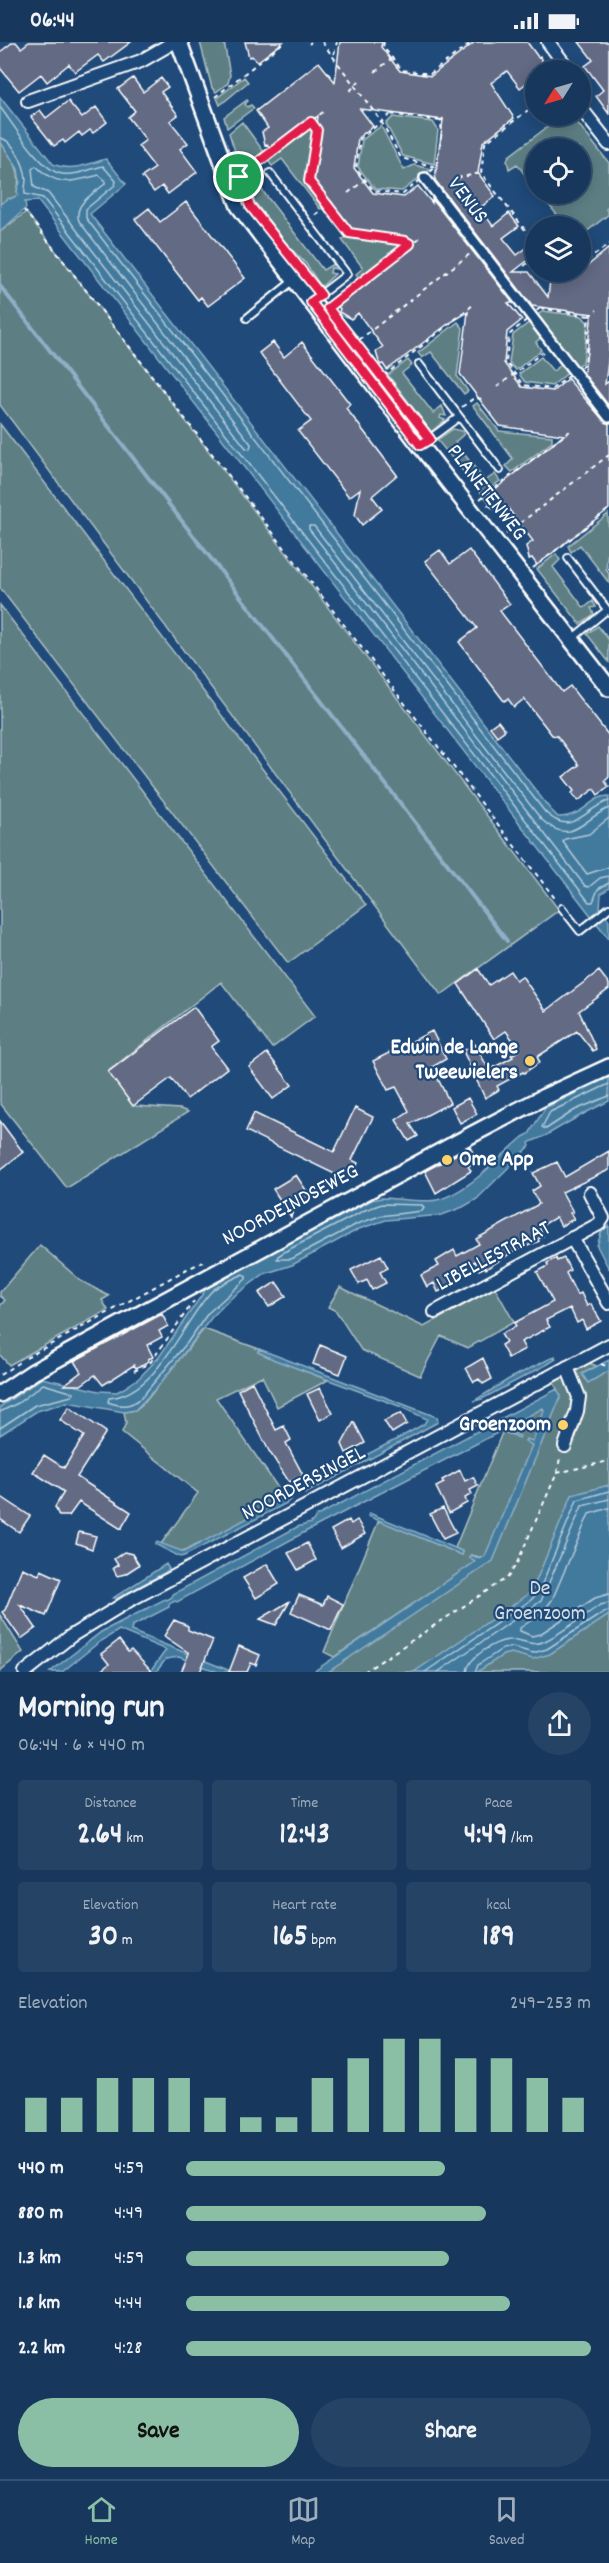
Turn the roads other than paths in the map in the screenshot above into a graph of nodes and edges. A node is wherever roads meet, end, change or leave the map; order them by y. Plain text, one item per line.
1 (174, 42) edge
2 (179, 42) edge
3 (548, 42) edge
4 (562, 60) edge
5 (28, 101) dead end
6 (591, 121) edge
7 (609, 144) edge
8 (270, 173) dead end
9 (425, 178) road end
10 (294, 281) junction
11 (316, 299) junction
12 (247, 318) dead end
13 (419, 364) dead end
14 (459, 417) junction
15 (609, 417) edge
16 (420, 445) junction
17 (500, 470) dead end
18 (568, 558) dead end
19 (608, 611) edge
20 (572, 639) junction
21 (609, 688) edge
22 (562, 908) road end
23 (609, 908) edge
24 (609, 1067) edge
25 (590, 1193) dead end
26 (572, 1238) junction
27 (609, 1303) edge
28 (435, 1312) dead end
29 (609, 1345) edge
30 (567, 1367) junction
31 (0, 1394) edge
32 (565, 1446) road end
33 (25, 1672) edge

1 - 5 street
2 - 10 street, PLANETENWEG
3 - 4 street
6 - 7 street
8 - 11 lane
9 - 15 street, VENUS
10 - 11 street, PLANETENWEG
10 - 12 lane
11 - 16 street, PLANETENWEG
13 - 14 lane
14 - 16 lane
14 - 17 lane
16 - 20 street, PLANETENWEG
18 - 19 lane
19 - 20 lane
20 - 21 street, PLANETENWEG
22 - 23 lane
24 - 31 street, NOORDEINDSEWEG
25 - 26 street, LIBELLESTRAAT
26 - 27 street, LIBELLESTRAAT
26 - 28 street, LIBELLESTRAAT
29 - 30 street, NOORDERSINGEL
30 - 32 street
30 - 33 street, NOORDERSINGEL

